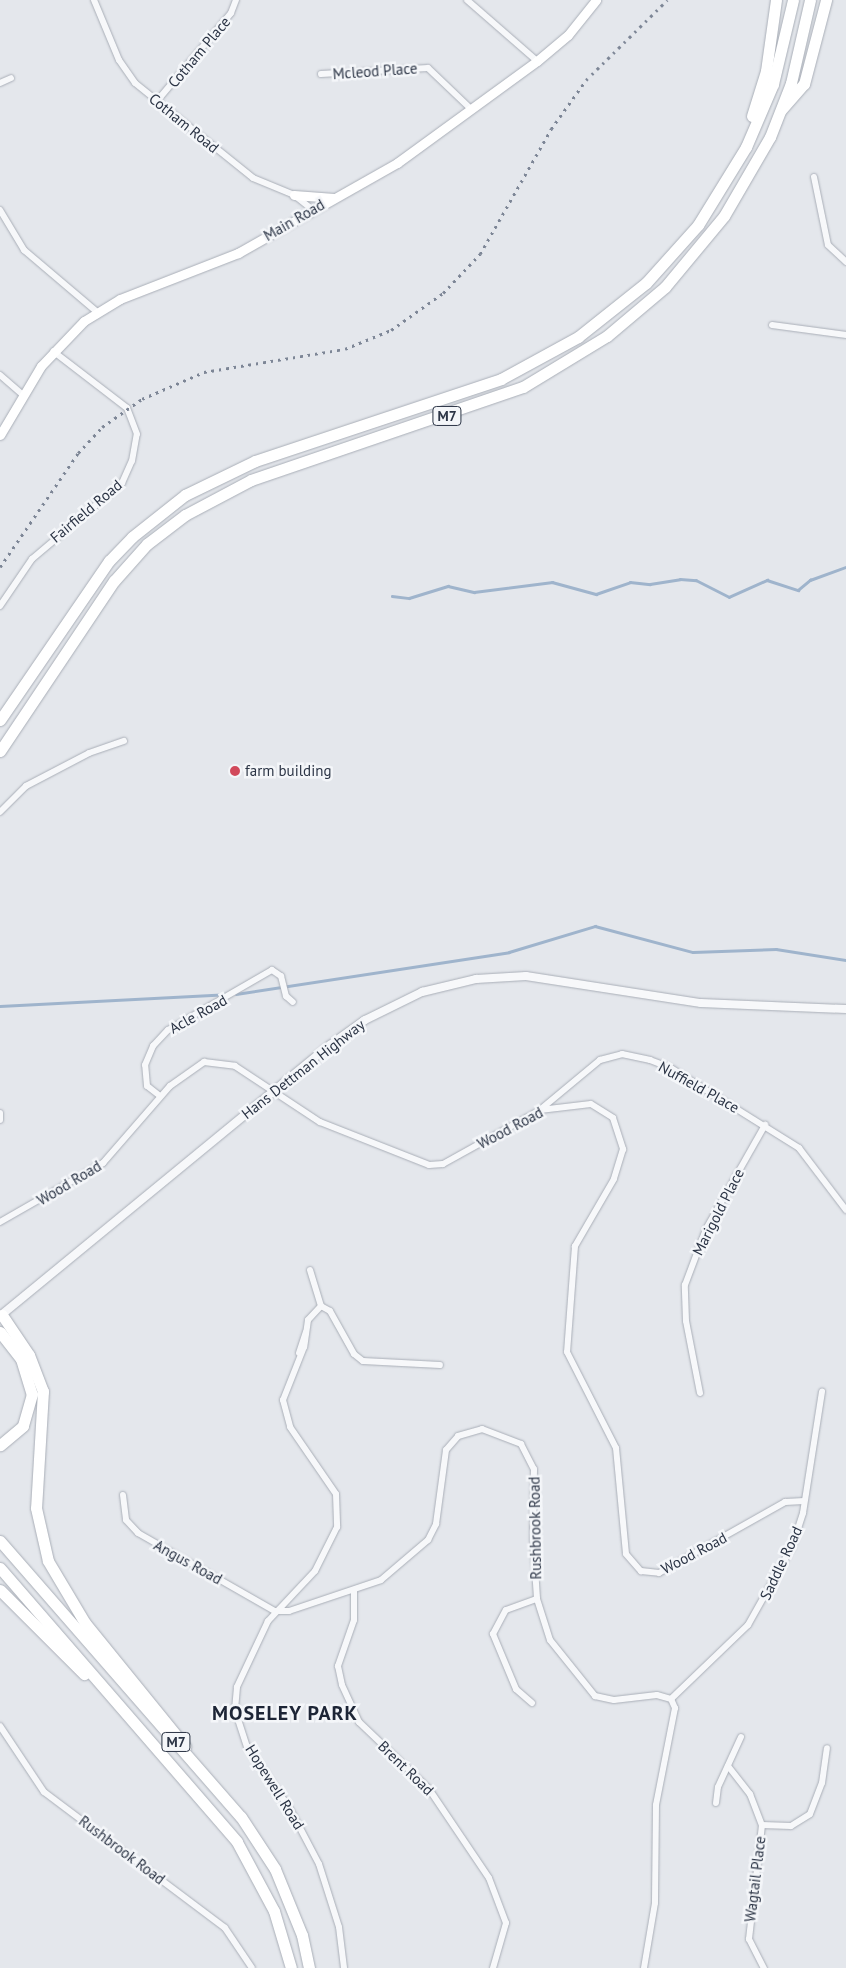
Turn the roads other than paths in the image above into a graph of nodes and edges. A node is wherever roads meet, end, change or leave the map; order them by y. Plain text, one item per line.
1 (94, 0) edge
2 (236, 0) edge
3 (467, 0) edge
4 (596, 0) edge
5 (776, 0) edge
6 (793, 0) edge
7 (810, 0) edge
8 (826, 0) edge
9 (537, 61) junction
10 (321, 74) dead end
11 (11, 78) dead end
12 (0, 83) edge
13 (157, 101) junction
14 (472, 110) junction
15 (781, 110) junction
16 (814, 177) dead end
17 (722, 192) junction
18 (294, 195) junction
19 (334, 198) junction
20 (0, 210) edge
21 (313, 210) junction
22 (846, 262) edge
23 (97, 312) junction
24 (772, 325) dead end
25 (846, 335) edge
26 (53, 351) junction
27 (0, 375) edge
28 (22, 394) junction
29 (0, 435) edge
30 (0, 606) edge
31 (0, 720) edge
32 (124, 741) dead end
33 (0, 751) edge
34 (0, 812) edge
35 (293, 1002) dead end
36 (846, 1009) edge
37 (272, 1092) junction
38 (160, 1096) junction
39 (540, 1110) junction
40 (0, 1113) edge
41 (0, 1120) edge
42 (766, 1125) junction
43 (846, 1210) edge
44 (0, 1222) edge
45 (310, 1270) dead end
46 (321, 1306) junction
47 (1, 1315) edge
48 (0, 1332) edge
49 (440, 1365) dead end
50 (822, 1391) dead end
51 (700, 1393) dead end
52 (0, 1445) edge
53 (124, 1495) dead end
54 (804, 1501) junction
55 (0, 1541) edge
56 (0, 1568) edge
57 (0, 1590) edge
58 (354, 1591) junction
59 (538, 1599) junction
60 (275, 1610) junction
61 (671, 1699) junction
62 (532, 1703) dead end
63 (0, 1726) edge
64 (145, 1732) junction
65 (741, 1737) dead end
66 (827, 1748) dead end
67 (187, 1755) junction
68 (728, 1766) junction
69 (716, 1803) dead end
70 (762, 1825) junction
71 (252, 1968) edge
72 (291, 1968) edge
73 (309, 1968) edge
74 (344, 1968) edge
75 (494, 1968) edge
76 (644, 1968) edge
77 (764, 1968) edge

1 - 13 street, Cotham Road
2 - 13 street, Cotham Place
3 - 9 street
4 - 9 main road, Main Road
5 - 17 highway
6 - 17 highway, M7
7 - 15 highway, M7
8 - 15 highway
9 - 14 main road, Main Road
10 - 14 street, Mcleod Place
11 - 12 street
13 - 18 street, Cotham Road
14 - 19 main road, Main Road
15 - 33 highway, M7
16 - 22 street
17 - 31 highway, M7
18 - 19 main road
18 - 21 street, Cotham Road
19 - 21 main road, Main Road
20 - 23 street
21 - 23 main road, Main Road
23 - 26 main road, Main Road
24 - 25 street
26 - 28 main road, Main Road
26 - 30 street, Fairfield Road
27 - 28 street
28 - 29 main road, Main Road
32 - 34 street
35 - 38 street, Acle Road
36 - 37 street, Hans Dettman Highway
37 - 38 street, Wood Road
37 - 39 street, Wood Road
37 - 47 street, Hans Dettman Highway
38 - 44 street, Wood Road
39 - 42 street, Nuffield Place
39 - 54 street, Wood Road
40 - 41 street
42 - 43 street, Nuffield Place
42 - 51 street, Marigold Place
45 - 46 street
46 - 49 street
46 - 60 street, Hopewell Road
47 - 67 highway
48 - 52 highway
50 - 54 street, Saddle Road
53 - 60 street, Angus Road
54 - 61 street, Saddle Road
55 - 67 highway, M7
56 - 64 highway, M7
57 - 64 highway
58 - 59 street, Rushbrook Road
58 - 60 street
58 - 75 street, Brent Road
59 - 61 street, Rushbrook Road
59 - 62 street
60 - 74 street, Hopewell Road
61 - 76 street
63 - 71 street, Rushbrook Road
64 - 72 highway, M7
65 - 68 street
66 - 70 street
67 - 73 highway, M7
68 - 69 street
68 - 70 street, Wagtail Place
70 - 77 street, Wagtail Place

